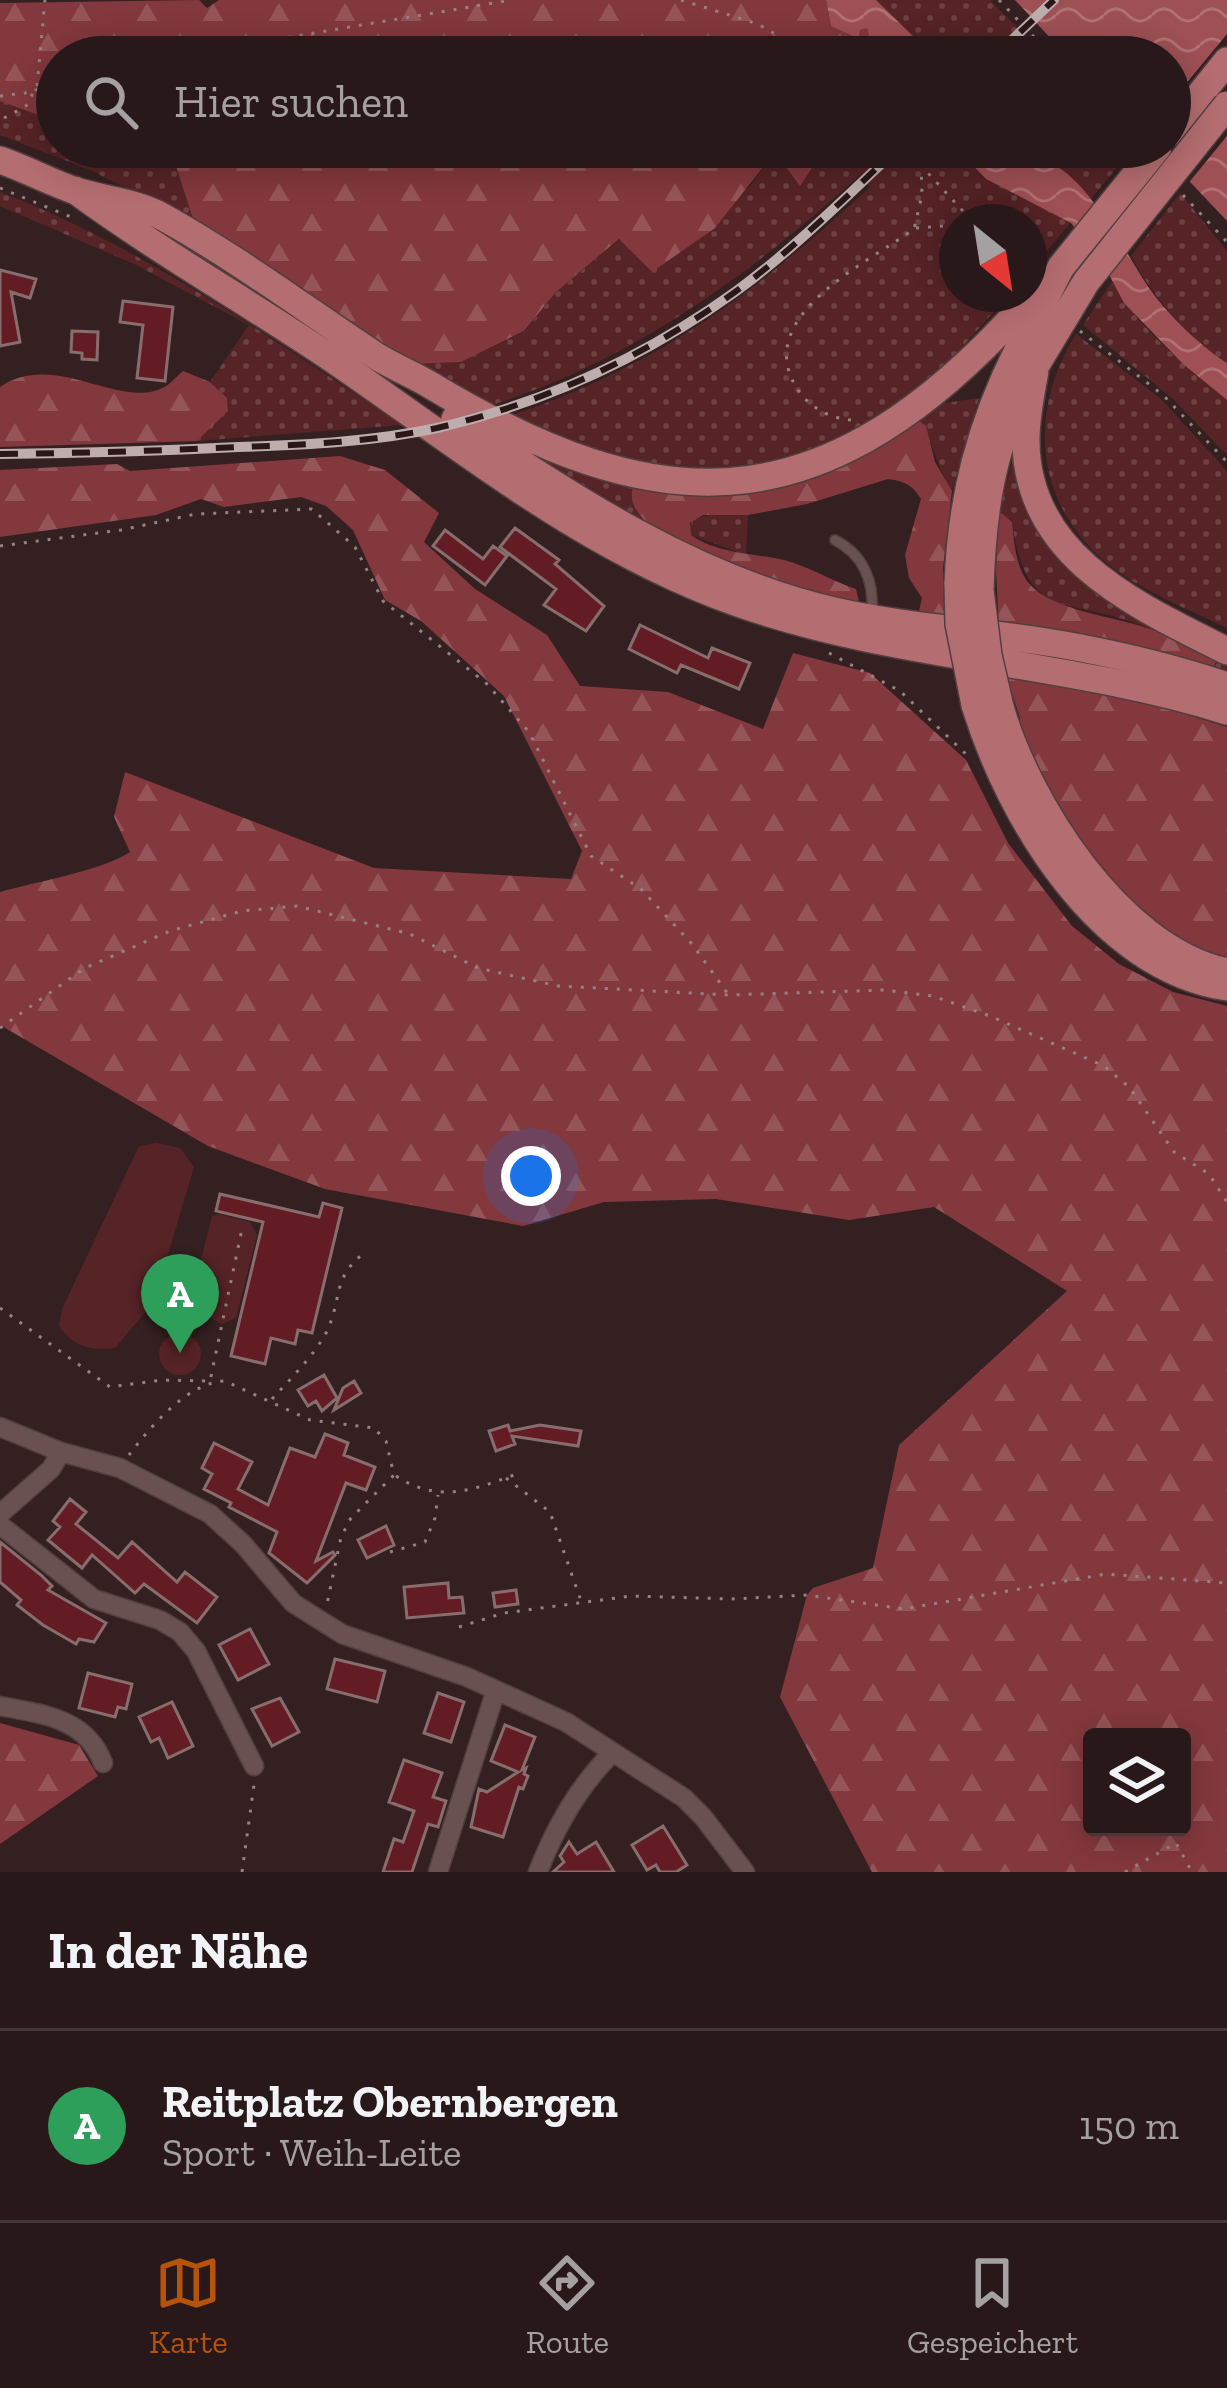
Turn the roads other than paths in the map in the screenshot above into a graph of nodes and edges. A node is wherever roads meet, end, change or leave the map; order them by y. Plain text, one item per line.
1 (1227, 62) edge
2 (1227, 105) edge
3 (1191, 106) edge
4 (1191, 150) edge
5 (0, 160) edge
6 (1141, 168) edge
7 (1177, 168) edge
8 (75, 190) junction
9 (1019, 347) junction
10 (382, 359) junction
11 (836, 540) dead end
12 (872, 618) junction
13 (1227, 651) edge
14 (1227, 686) edge
15 (987, 706) junction
16 (1227, 711) edge
17 (1227, 972) edge
18 (1227, 987) edge
19 (0, 1427) edge
20 (61, 1452) junction
21 (0, 1514) edge
22 (0, 1525) edge
23 (496, 1690) junction
24 (0, 1706) edge
25 (612, 1753) junction
26 (103, 1763) dead end
27 (254, 1766) road end
28 (438, 1872) edge
29 (538, 1872) edge
30 (746, 1872) edge

1 - 3 main road
2 - 4 main road, bridge
5 - 8 main road
6 - 9 main road, bridge
7 - 9 main road, bridge
8 - 10 main road
8 - 16 main road
9 - 10 main road
9 - 13 main road
9 - 15 main road, bridge
10 - 12 main road
11 - 12 lane
12 - 14 main road
15 - 17 main road
15 - 18 main road
19 - 20 street
20 - 21 street
20 - 23 street
22 - 27 street
23 - 25 street
23 - 28 street
24 - 26 street
25 - 29 street
25 - 30 street

